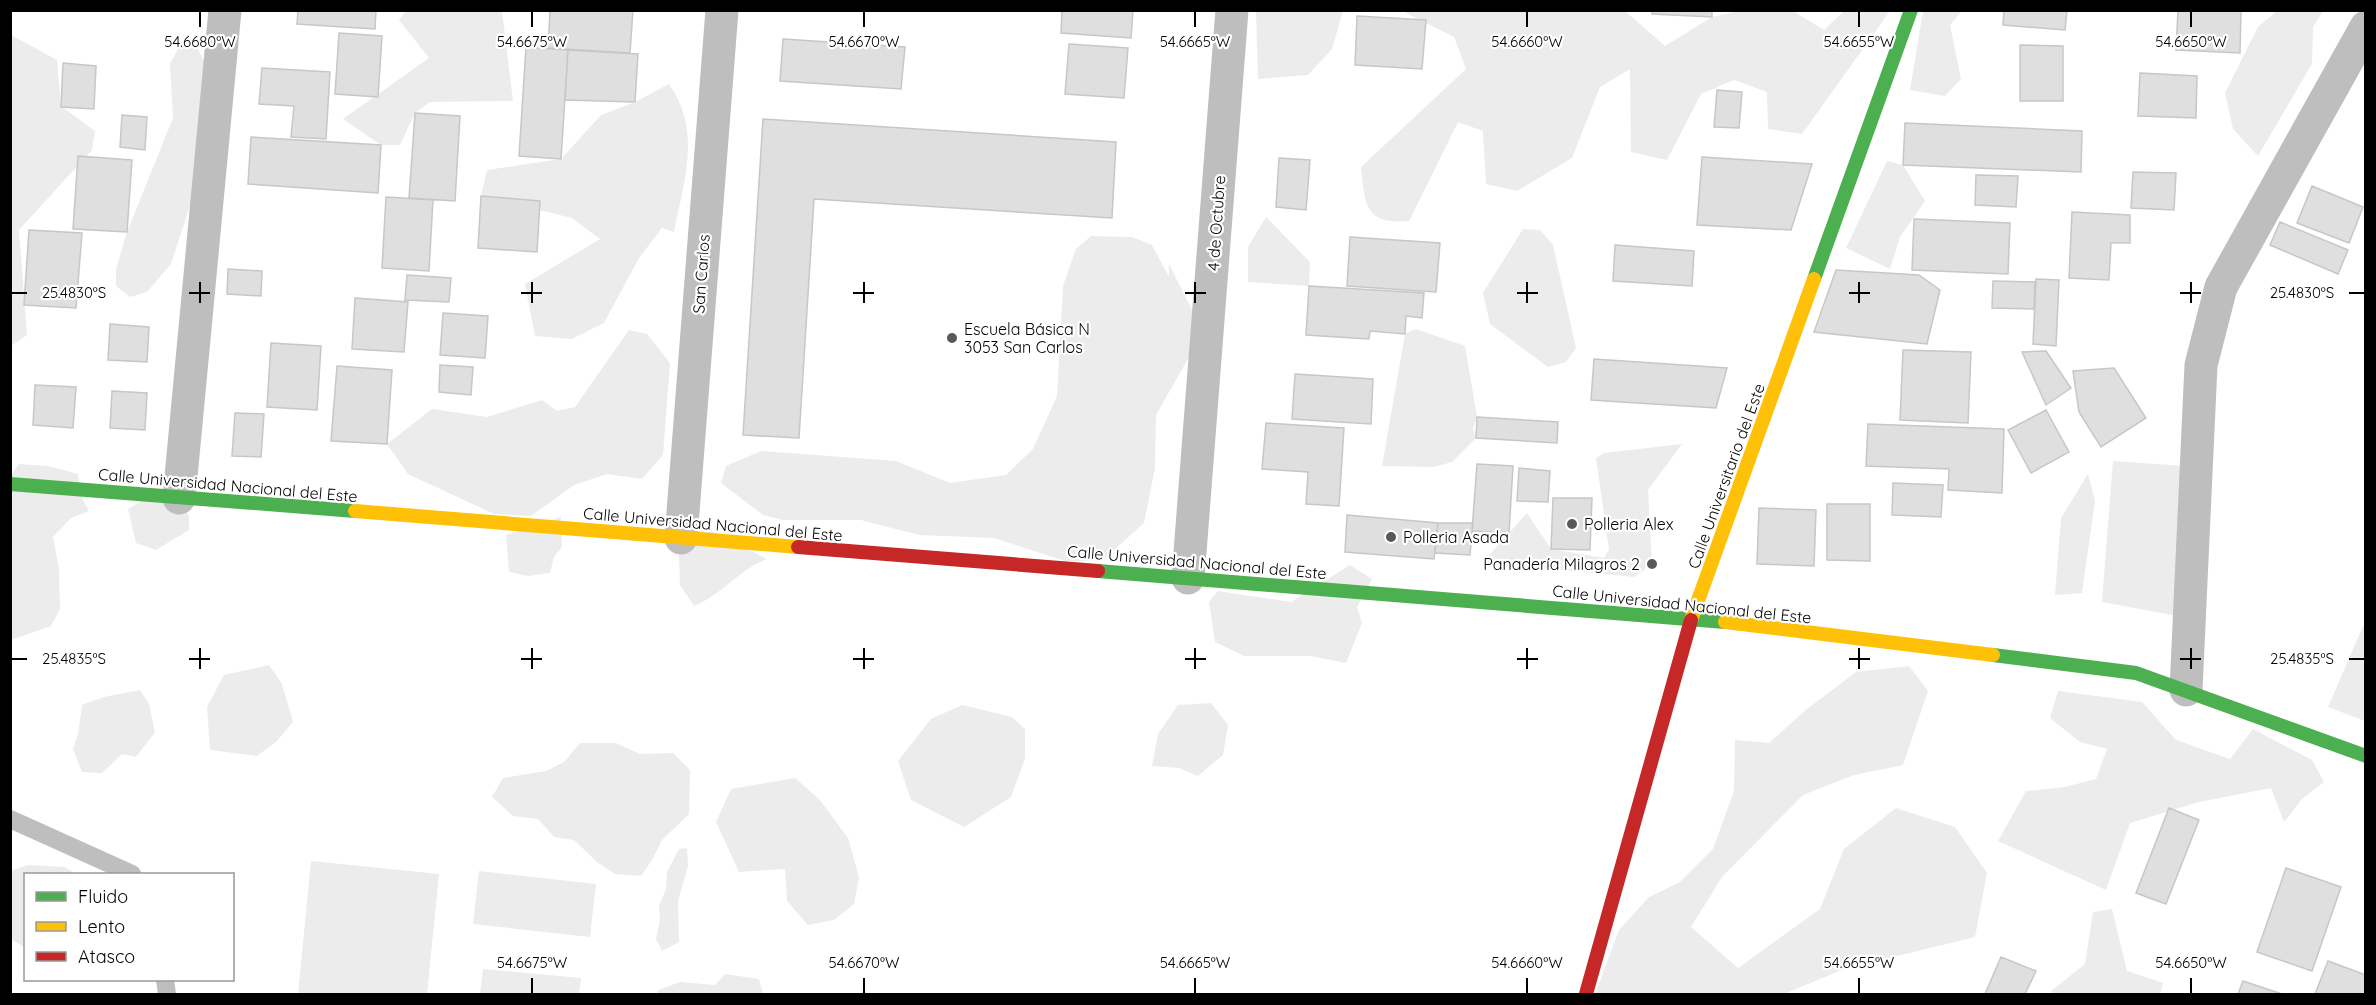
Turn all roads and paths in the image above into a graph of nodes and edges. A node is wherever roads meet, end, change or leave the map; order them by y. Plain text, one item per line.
1 (225, 10) edge
2 (722, 10) edge
3 (1232, 10) edge
4 (1911, 10) edge
5 (2366, 27) edge
6 (10, 484) edge
7 (179, 498) junction
8 (681, 538) junction
9 (1188, 578) junction
10 (1692, 618) junction
11 (2186, 690) junction
12 (2366, 756) edge
13 (10, 819) edge
14 (130, 873) edge
15 (1586, 994) edge

1 - 7 street
2 - 8 street, San Carlos
3 - 9 street, 4 de Octubre
4 - 10 street, Calle Universitario del Este
5 - 11 street
6 - 7 street, Calle Universidad Nacional del Este
7 - 8 street, Calle Universidad Nacional del Este
8 - 9 street, Calle Universidad Nacional del Este
9 - 10 street, Calle Universidad Nacional del Este
10 - 11 street, Calle Universidad Nacional del Este
10 - 15 street, Calle Universitario del Este
11 - 12 street, Calle Universidad Nacional del Este
13 - 14 lane

